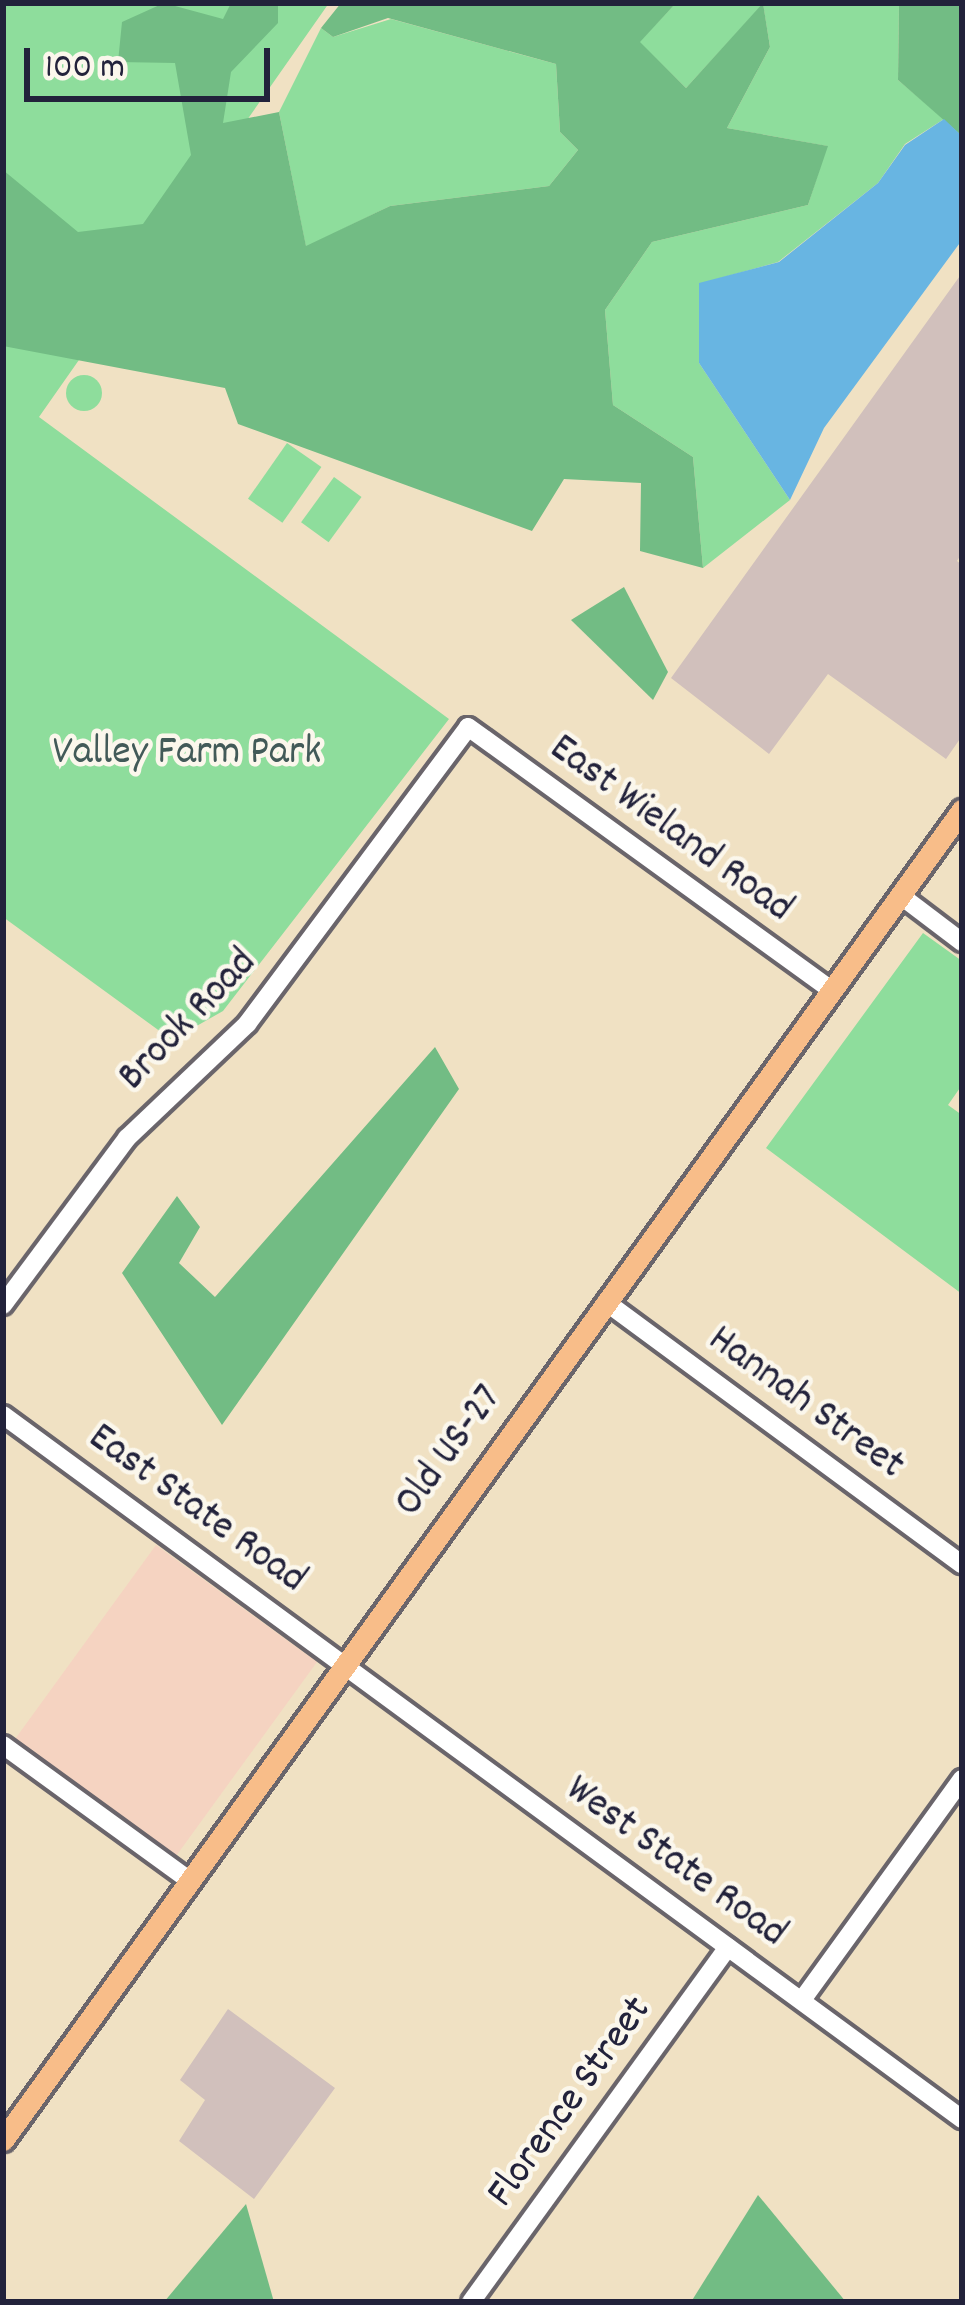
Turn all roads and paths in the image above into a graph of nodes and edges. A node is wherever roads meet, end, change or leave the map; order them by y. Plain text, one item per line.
1 (468, 728) joint
2 (962, 810) edge
3 (900, 895) junction
4 (962, 942) edge
5 (830, 990) junction
6 (606, 1302) junction
7 (3, 1305) edge
8 (3, 1415) edge
9 (962, 1564) edge
10 (345, 1666) junction
11 (3, 1745) edge
12 (962, 1779) edge
13 (190, 1881) junction
14 (728, 1947) junction
15 (802, 2000) junction
16 (962, 2119) edge
17 (3, 2140) edge
18 (471, 2302) edge

1 - 5 street, East Wieland Road
1 - 7 street, Brook Road
2 - 3 main road, Old US-27
3 - 4 street
3 - 5 main road, Old US-27
5 - 6 main road, Old US-27
6 - 9 street, Hannah Street
6 - 10 main road, Old US-27
8 - 10 street, East State Road
10 - 13 main road, Old US-27
10 - 14 street, West State Road
11 - 13 street
12 - 15 street
13 - 17 main road, Old US-27
14 - 15 street, West State Road
14 - 18 street, Florence Street
15 - 16 street, West State Road

